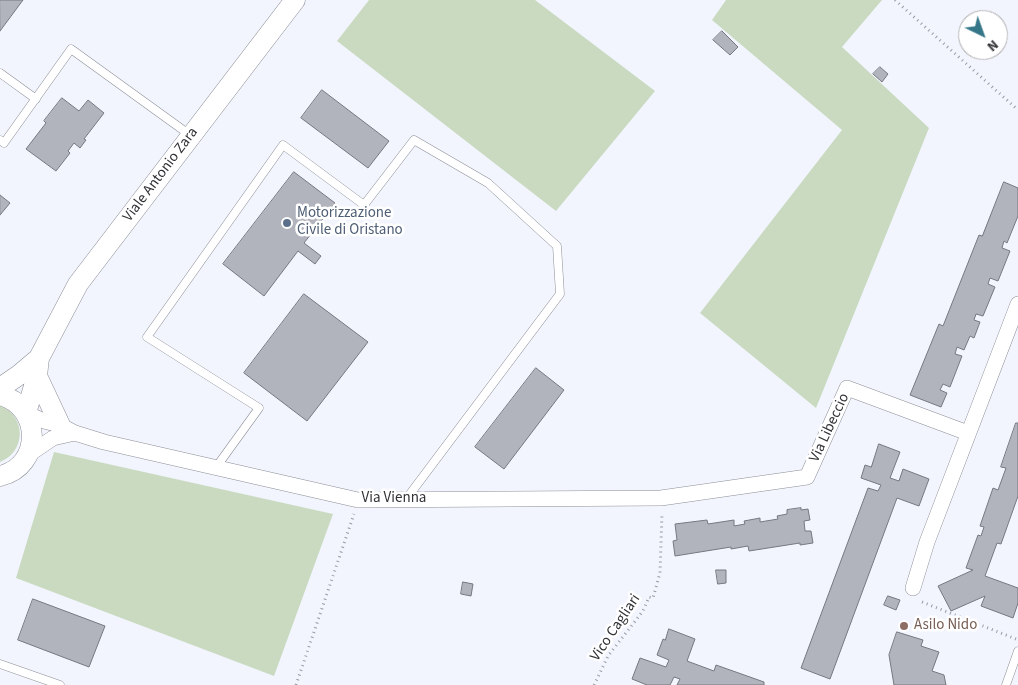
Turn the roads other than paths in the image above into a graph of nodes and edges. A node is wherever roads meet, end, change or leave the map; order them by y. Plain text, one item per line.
1 (281, 0) edge
2 (295, 0) edge
3 (279, 20) junction
4 (0, 73) edge
5 (36, 99) junction
6 (191, 136) junction
7 (0, 140) edge
8 (1018, 304) edge
9 (38, 367) junction
10 (0, 388) edge
11 (0, 394) edge
12 (26, 413) junction
13 (68, 429) junction
14 (968, 433) junction
15 (28, 455) junction
16 (217, 466) junction
17 (1, 477) edge
18 (407, 498) junction
19 (661, 498) joint
20 (913, 588) road end
21 (1018, 651) edge
22 (0, 664) edge
23 (60, 685) edge
24 (1006, 685) edge

1 - 3 main road
2 - 3 main road, Viale Antonio Zara
3 - 6 main road, Viale Antonio Zara
4 - 5 lane
5 - 6 lane
5 - 7 lane
6 - 9 main road, Viale Antonio Zara
8 - 14 street
9 - 10 main road, Viale Antonio Zara
9 - 12 main road, Viale Antonio Zara
9 - 13 main road
11 - 12 main road
12 - 13 street
12 - 15 main road
13 - 15 street
13 - 16 street, Via Vienna
14 - 19 street, Via Libeccio
14 - 20 street
15 - 17 main road
16 - 18 street, Via Vienna
16 - 18 lane
18 - 19 street, Via Vienna
21 - 24 lane
22 - 23 lane

